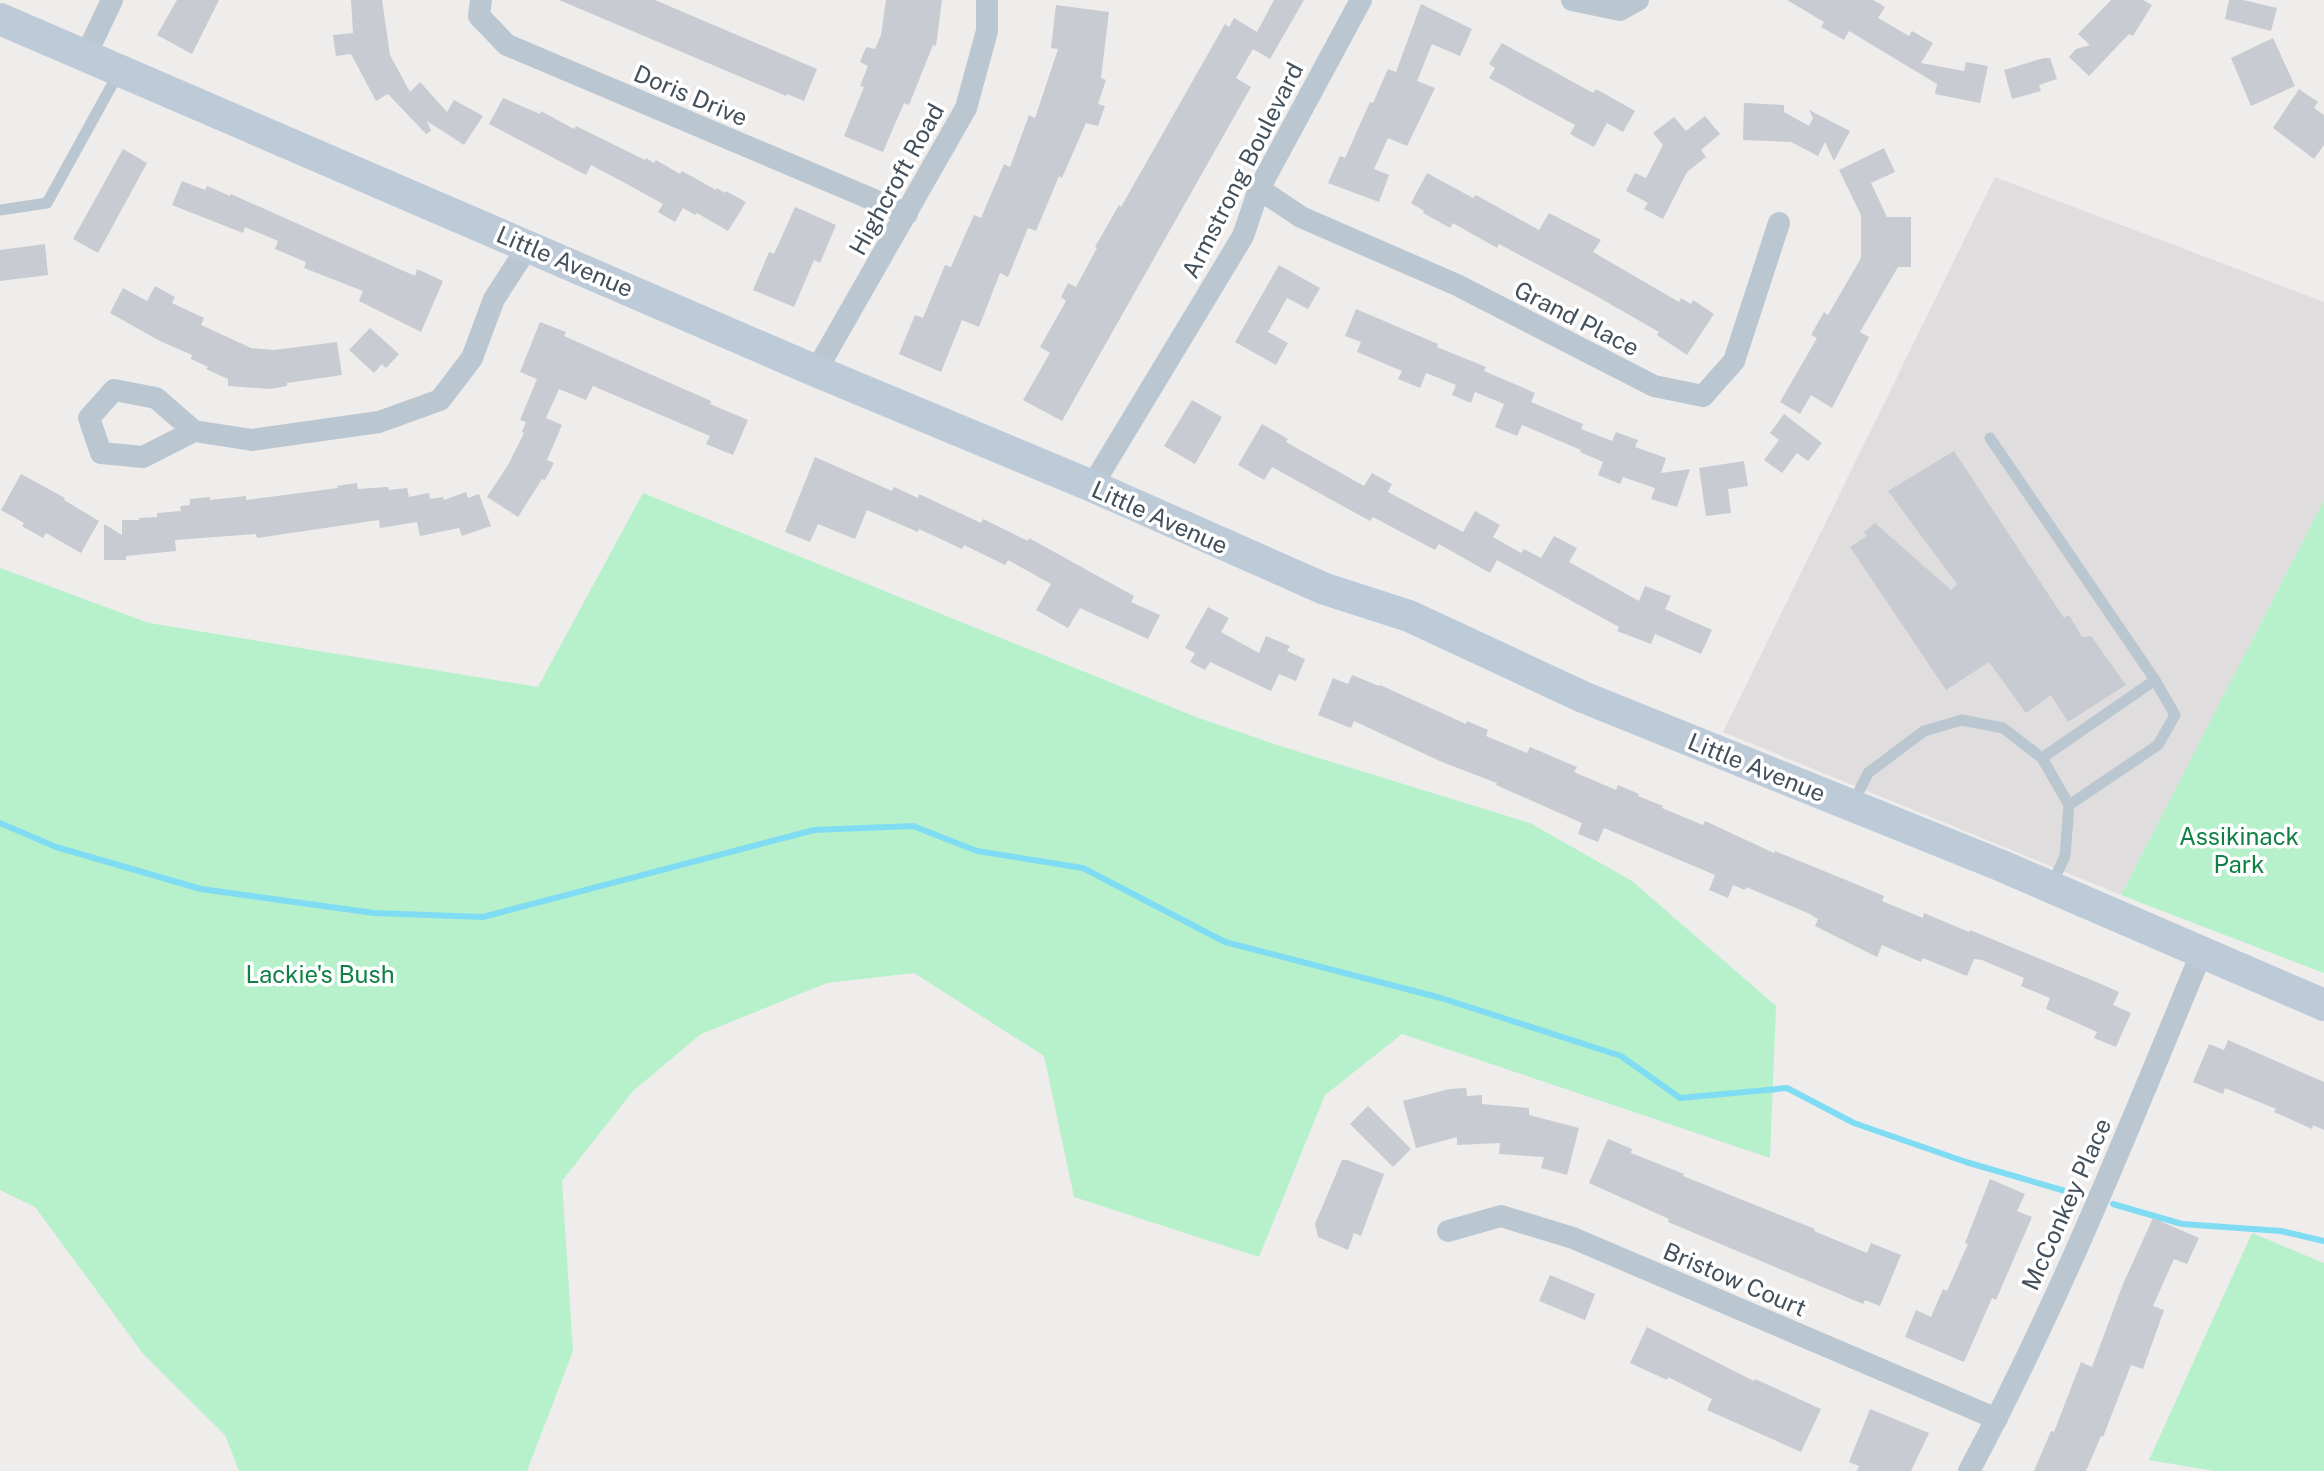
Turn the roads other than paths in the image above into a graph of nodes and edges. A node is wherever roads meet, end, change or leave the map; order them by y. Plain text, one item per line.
1 (112, 0) edge
2 (481, 0) edge
3 (987, 0) edge
4 (1361, 0) edge
5 (1572, 0) edge
6 (1638, 0) edge
7 (0, 19) edge
8 (86, 55) junction
9 (120, 70) junction
10 (1259, 189) junction
11 (0, 210) edge
12 (907, 214) junction
13 (1779, 223) dead end
14 (529, 245) junction
15 (816, 371) junction
16 (194, 431) dead end
17 (1990, 438) dead end
18 (1092, 486) junction
19 (2155, 680) junction
20 (2042, 758) junction
21 (2069, 805) junction
22 (1852, 806) junction
23 (2050, 888) junction
24 (2201, 954) junction
25 (2324, 1005) edge
26 (1448, 1231) dead end
27 (1997, 1419) junction
28 (1969, 1471) edge

1 - 8 street
2 - 12 street, Doris Drive
3 - 12 street, Highcroft Road
4 - 10 street, Armstrong Boulevard
5 - 6 street
7 - 8 street, Little Avenue
8 - 9 street, Little Avenue
9 - 11 lane
9 - 14 street, Little Avenue
10 - 13 street, Grand Place
10 - 18 street, Armstrong Boulevard
12 - 15 street, Highcroft Road
14 - 15 street, Little Avenue
14 - 16 street
15 - 18 street, Little Avenue
17 - 19 lane
18 - 22 street, Little Avenue
19 - 20 lane
19 - 21 lane
20 - 21 lane
20 - 22 lane
21 - 23 lane
22 - 23 street, Little Avenue
23 - 24 street, Little Avenue
24 - 25 street, Little Avenue
24 - 27 street, McConkey Place
26 - 27 street, Bristow Court
27 - 28 street, McConkey Place

